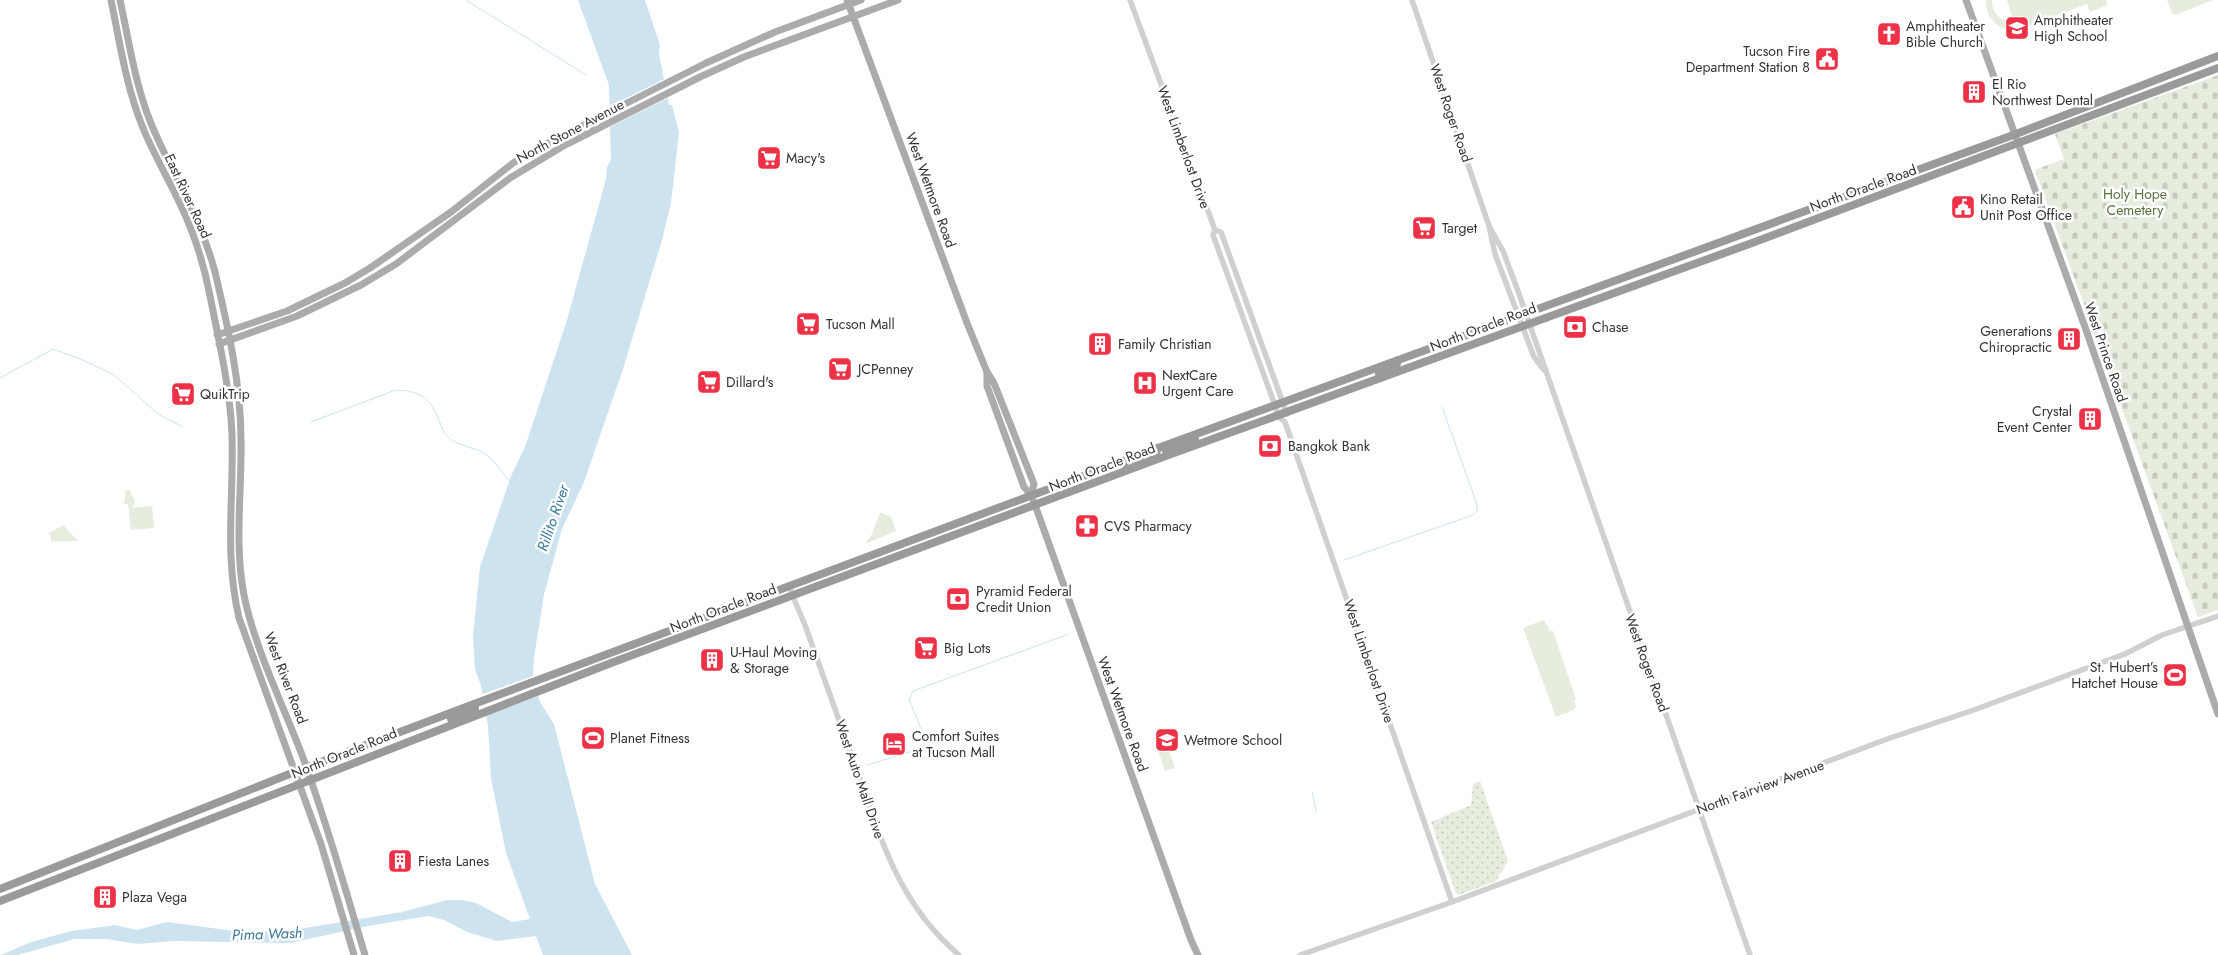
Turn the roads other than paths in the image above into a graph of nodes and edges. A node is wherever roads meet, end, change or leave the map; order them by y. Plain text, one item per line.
1 (111, 0) edge
2 (120, 0) edge
3 (861, 0) edge
4 (898, 0) edge
5 (1130, 0) edge
6 (1412, 0) edge
7 (1966, 0) edge
8 (848, 2) edge
9 (853, 17) junction
10 (121, 50) junction
11 (2218, 56) edge
12 (2218, 68) edge
13 (133, 102) junction
14 (146, 110) junction
15 (2016, 134) junction
16 (2019, 143) junction
17 (163, 150) junction
18 (1215, 230) junction
19 (1222, 258) junction
20 (1232, 261) junction
21 (1646, 269) junction
22 (1650, 279) junction
23 (1242, 310) junction
24 (1251, 313) junction
25 (1521, 314) junction
26 (1525, 324) junction
27 (218, 335) junction
28 (228, 336) junction
29 (219, 344) junction
30 (1436, 346) junction
31 (1398, 360) junction
32 (1402, 371) junction
33 (1362, 385) junction
34 (239, 401) joint
35 (1279, 404) junction
36 (230, 406) joint
37 (1284, 417) junction
38 (1215, 427) junction
39 (1158, 448) junction
40 (1163, 457) junction
41 (1103, 480) junction
42 (1031, 495) junction
43 (1035, 505) junction
44 (789, 586) junction
45 (793, 595) junction
46 (2218, 616) edge
47 (2188, 627) junction
48 (609, 653) junction
49 (562, 682) junction
50 (477, 703) junction
51 (2218, 714) edge
52 (445, 726) junction
53 (306, 767) junction
54 (295, 772) junction
55 (311, 780) junction
56 (299, 785) junction
57 (1699, 810) junction
58 (0, 889) edge
59 (0, 901) edge
60 (1452, 902) junction
61 (1190, 940) junction
62 (354, 955) edge
63 (364, 955) edge
64 (959, 955) edge
65 (1193, 955) edge
66 (1198, 955) edge
67 (1300, 955) edge
68 (1750, 955) edge

1 - 10 main road, East River Road
2 - 14 main road, East River Road
3 - 8 main road, North Stone Avenue
4 - 9 main road, North Stone Avenue
5 - 18 street, West Limberlost Drive
6 - 25 street, West Roger Road
7 - 15 main road, West Prince Road
8 - 9 main road, West Wetmore Road
8 - 28 main road, North Stone Avenue
9 - 28 main road, North Stone Avenue
9 - 42 main road, West Wetmore Road
10 - 13 main road, East River Road
10 - 14 main road
11 - 15 highway, North Oracle Road
12 - 16 highway, North Oracle Road
13 - 17 main road
13 - 27 main road, East River Road
14 - 17 main road, East River Road
15 - 16 main road, West Prince Road
15 - 21 highway, North Oracle Road
16 - 22 highway, North Oracle Road
16 - 47 main road, West Prince Road
17 - 28 main road, East River Road
18 - 19 street, West Limberlost Drive
18 - 20 street, West Limberlost Drive
19 - 20 street
19 - 23 street, West Limberlost Drive
20 - 24 street, West Limberlost Drive
21 - 22 highway
21 - 25 highway, North Oracle Road
22 - 26 highway, North Oracle Road
23 - 24 street
23 - 35 street, West Limberlost Drive
24 - 35 street, West Limberlost Drive
25 - 26 street, West Roger Road
25 - 30 highway, North Oracle Road
26 - 32 highway, North Oracle Road
26 - 57 street, West Roger Road
27 - 28 main road, North Stone Avenue
27 - 29 main road, East River Road
28 - 29 main road, North Stone Avenue
28 - 34 main road, East River Road
29 - 36 main road, East River Road
30 - 31 highway, North Oracle Road
30 - 32 highway
31 - 33 highway
31 - 35 highway, North Oracle Road
32 - 33 highway, North Oracle Road
33 - 37 highway, North Oracle Road
34 - 53 main road, West River Road
35 - 37 street, West Limberlost Drive
35 - 38 highway, North Oracle Road
36 - 54 main road, West River Road
37 - 40 highway, North Oracle Road
37 - 60 street, West Limberlost Drive
38 - 39 highway, North Oracle Road
38 - 40 highway
39 - 41 highway
39 - 42 highway, North Oracle Road
40 - 41 highway, North Oracle Road
41 - 43 highway, North Oracle Road
42 - 43 main road, West Wetmore Road
42 - 44 highway, North Oracle Road
43 - 45 highway, North Oracle Road
43 - 61 main road, West Wetmore Road
44 - 45 street, West Auto Mall Drive
44 - 48 highway, North Oracle Road
45 - 49 highway, North Oracle Road
45 - 64 street, West Auto Mall Drive
46 - 47 street, North Fairview Avenue
47 - 51 main road, West Prince Road
47 - 57 street, North Fairview Avenue
48 - 49 highway
48 - 50 highway, North Oracle Road
49 - 52 highway, North Oracle Road
50 - 52 highway
50 - 53 highway, North Oracle Road
52 - 55 highway, North Oracle Road
53 - 54 highway, North Oracle Road
53 - 55 main road, West River Road
54 - 56 main road, West River Road
54 - 58 highway, North Oracle Road
55 - 56 highway, North Oracle Road
55 - 63 main road, West River Road
56 - 59 highway, North Oracle Road
56 - 62 main road, West River Road
57 - 60 street, North Fairview Avenue
57 - 68 street, West Roger Road
60 - 67 street, North Fairview Avenue
61 - 65 main road, West Wetmore Road
61 - 66 main road, West Wetmore Road

